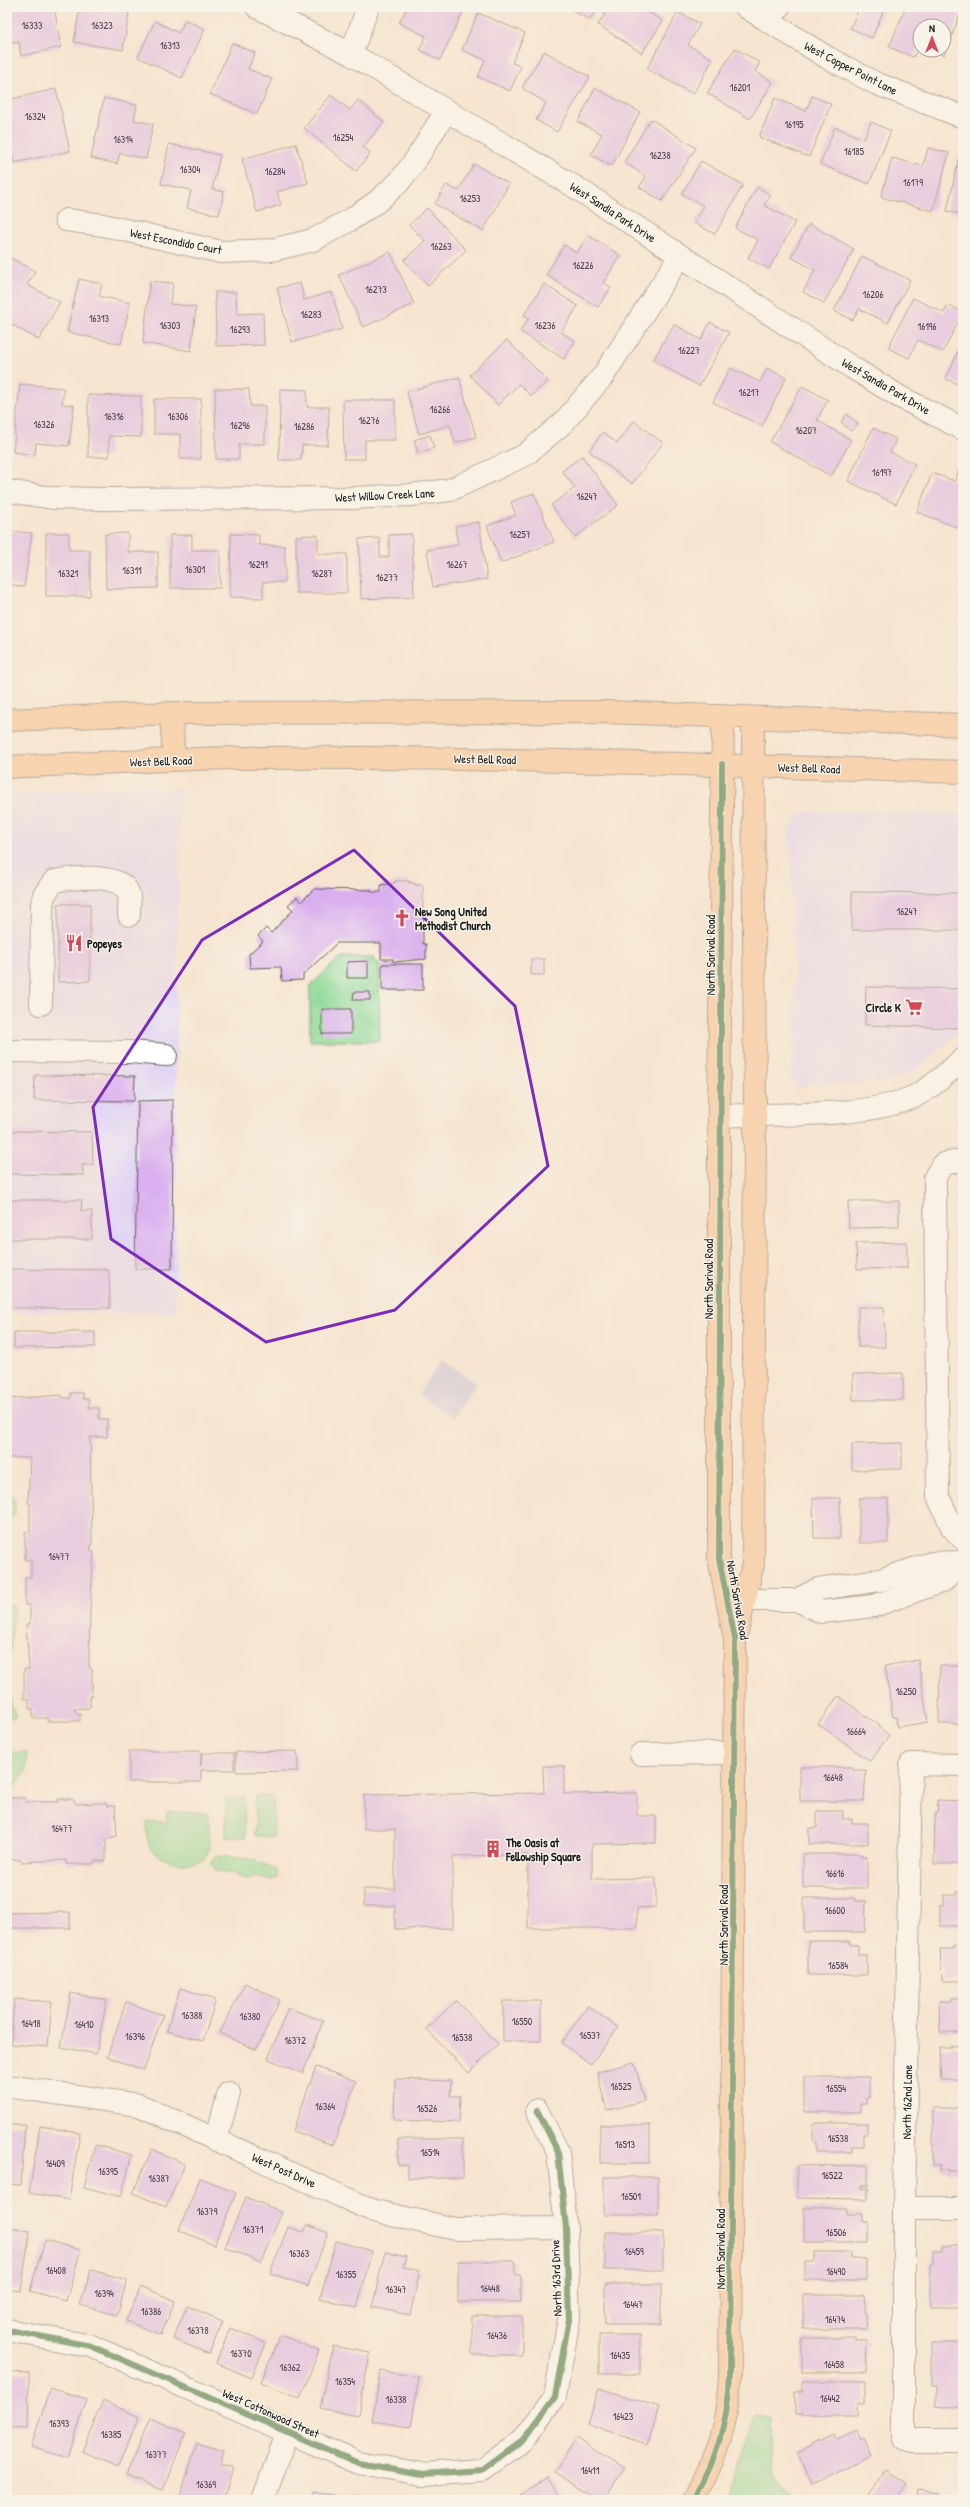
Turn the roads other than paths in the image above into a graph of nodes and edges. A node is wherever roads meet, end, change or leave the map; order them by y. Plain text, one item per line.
1 (256, 7) edge
2 (368, 7) edge
3 (746, 7) edge
4 (774, 15) edge
5 (351, 54) junction
6 (446, 111) junction
7 (963, 117) edge
8 (66, 220) dead end
9 (680, 256) junction
10 (963, 429) edge
11 (7, 491) edge
12 (171, 713) junction
13 (723, 716) junction
14 (753, 718) junction
15 (7, 720) edge
16 (963, 725) edge
17 (174, 760) junction
18 (722, 764) junction
19 (752, 765) junction
20 (7, 767) edge
21 (963, 772) edge
22 (129, 915) dead end
23 (41, 1004) dead end
24 (7, 1051) edge
25 (166, 1055) dead end
26 (963, 1059) edge
27 (755, 1114) junction
28 (719, 1116) junction
29 (963, 1160) edge
30 (963, 1539) edge
31 (962, 1561) edge
32 (735, 1600) junction
33 (735, 1753) junction
34 (641, 1754) dead end
35 (963, 1765) edge
36 (7, 2086) edge
37 (229, 2094) dead end
38 (538, 2110) dead end
39 (216, 2140) junction
40 (904, 2208) junction
41 (963, 2208) edge
42 (566, 2228) junction
43 (7, 2330) edge
44 (287, 2433) junction
45 (524, 2439) joint
46 (963, 2440) edge
47 (263, 2500) edge
48 (693, 2500) edge

1 - 5 street, West Sandia Park Drive
2 - 5 street
3 - 4 street, West Copper Point Lane
4 - 7 street, West Copper Point Lane
5 - 6 street, West Sandia Park Drive
6 - 8 street, West Escondido Court
6 - 9 street, West Sandia Park Drive
9 - 10 street, West Sandia Park Drive
9 - 11 street, West Willow Creek Lane
12 - 13 main road
12 - 15 main road
12 - 17 main road
13 - 14 main road
13 - 18 main road, North Sarival Road
14 - 16 main road
14 - 19 main road, North Sarival Road
17 - 18 main road, West Bell Road
17 - 20 main road, West Bell Road
18 - 19 main road, West Bell Road
18 - 28 main road, North Sarival Road
19 - 21 main road, West Bell Road
19 - 27 main road, North Sarival Road
22 - 23 street
24 - 25 street
26 - 27 street
27 - 28 street
27 - 32 main road, North Sarival Road
28 - 32 main road, North Sarival Road
29 - 30 street
31 - 32 street
32 - 33 main road, North Sarival Road
33 - 34 street
33 - 48 main road, North Sarival Road
35 - 40 street, North 162nd Lane
36 - 39 street, West Post Drive
37 - 39 street
38 - 42 street, North 163rd Drive
39 - 42 street, West Post Drive
40 - 41 street
40 - 46 street, North 162nd Lane
42 - 45 street, North 163rd Drive
43 - 44 street, West Cottonwood Street
44 - 45 street, West Cottonwood Street
44 - 47 street

